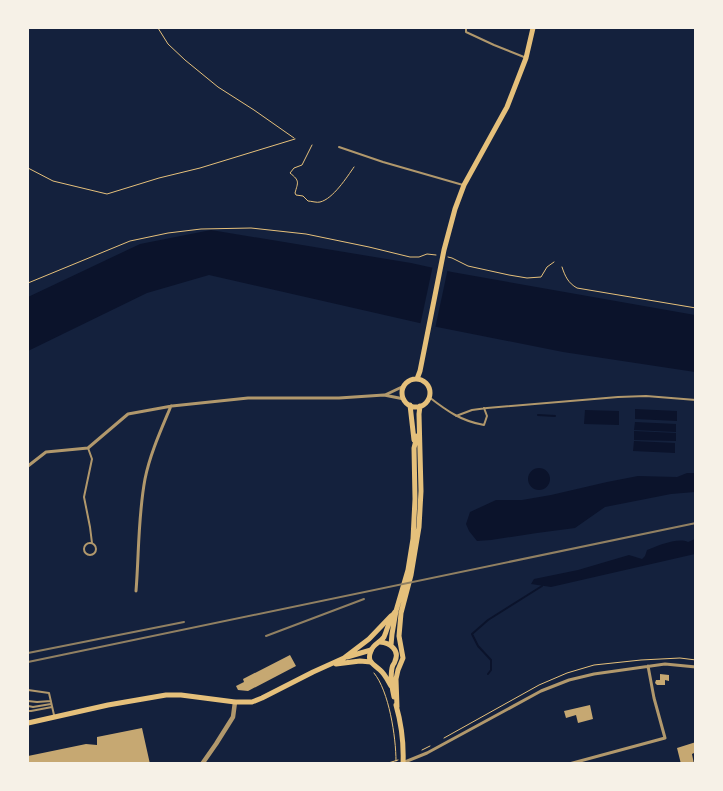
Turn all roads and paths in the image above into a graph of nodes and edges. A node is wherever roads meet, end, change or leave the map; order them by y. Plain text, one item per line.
1 (158, 28) edge
2 (466, 28) edge
3 (533, 28) edge
4 (526, 58) junction
5 (312, 146) dead end
6 (339, 147) dead end
7 (354, 167) dead end
8 (28, 168) edge
9 (464, 185) junction
10 (438, 256) dead end
11 (445, 257) dead end
12 (554, 262) dead end
13 (562, 267) dead end
14 (28, 282) edge
15 (696, 308) edge
16 (417, 379) junction
17 (404, 386) junction
18 (384, 395) junction
19 (429, 397) junction
20 (404, 399) junction
21 (696, 400) edge
22 (410, 405) junction
23 (172, 406) junction
24 (420, 406) junction
25 (484, 408) junction
26 (456, 416) junction
27 (419, 426) junction
28 (88, 448) junction
29 (414, 448) junction
30 (28, 466) edge
31 (92, 543) junction
32 (412, 560) junction
33 (136, 591) dead end
34 (398, 612) junction
35 (392, 616) junction
36 (380, 642) junction
37 (392, 645) junction
38 (371, 650) junction
39 (344, 658) junction
40 (371, 662) junction
41 (328, 665) junction
42 (392, 666) junction
43 (648, 666) junction
44 (696, 667) edge
45 (380, 669) junction
46 (374, 673) dead end
47 (391, 687) junction
48 (28, 690) edge
49 (28, 701) edge
50 (235, 702) junction
51 (51, 704) junction
52 (28, 706) edge
53 (397, 707) junction
54 (28, 711) edge
55 (54, 717) junction
56 (28, 723) edge
57 (202, 764) edge
58 (396, 764) edge
59 (402, 764) edge
60 (569, 764) edge

1 - 8 path
2 - 4 lane
3 - 4 main road
4 - 9 main road
5 - 7 path
6 - 9 lane
9 - 16 main road
10 - 14 path
11 - 12 path
13 - 15 path
16 - 17 main road
16 - 19 main road
17 - 18 street
17 - 20 main road
18 - 20 street
18 - 23 street
19 - 24 main road
19 - 26 lane
20 - 22 main road
21 - 25 lane
22 - 24 main road
22 - 29 main road
23 - 28 street
23 - 33 street
24 - 27 main road
25 - 26 lane
25 - 26 lane
27 - 29 main road
27 - 32 main road
28 - 30 street
28 - 31 lane
29 - 32 main road
31 - 31 lane
32 - 34 main road
34 - 35 main road
34 - 37 main road
34 - 53 main road
35 - 36 main road
35 - 39 main road
36 - 37 main road
36 - 38 main road
37 - 42 main road
38 - 39 main road
38 - 40 main road
39 - 41 main road
40 - 41 main road
40 - 45 main road
41 - 50 main road
42 - 45 main road
42 - 47 main road
43 - 44 street
43 - 59 street
43 - 60 street
45 - 47 main road
46 - 58 path
47 - 53 main road
48 - 51 lane
49 - 51 lane
50 - 55 main road
50 - 57 street
51 - 52 lane
51 - 54 lane
51 - 55 lane
53 - 59 main road
55 - 56 main road

